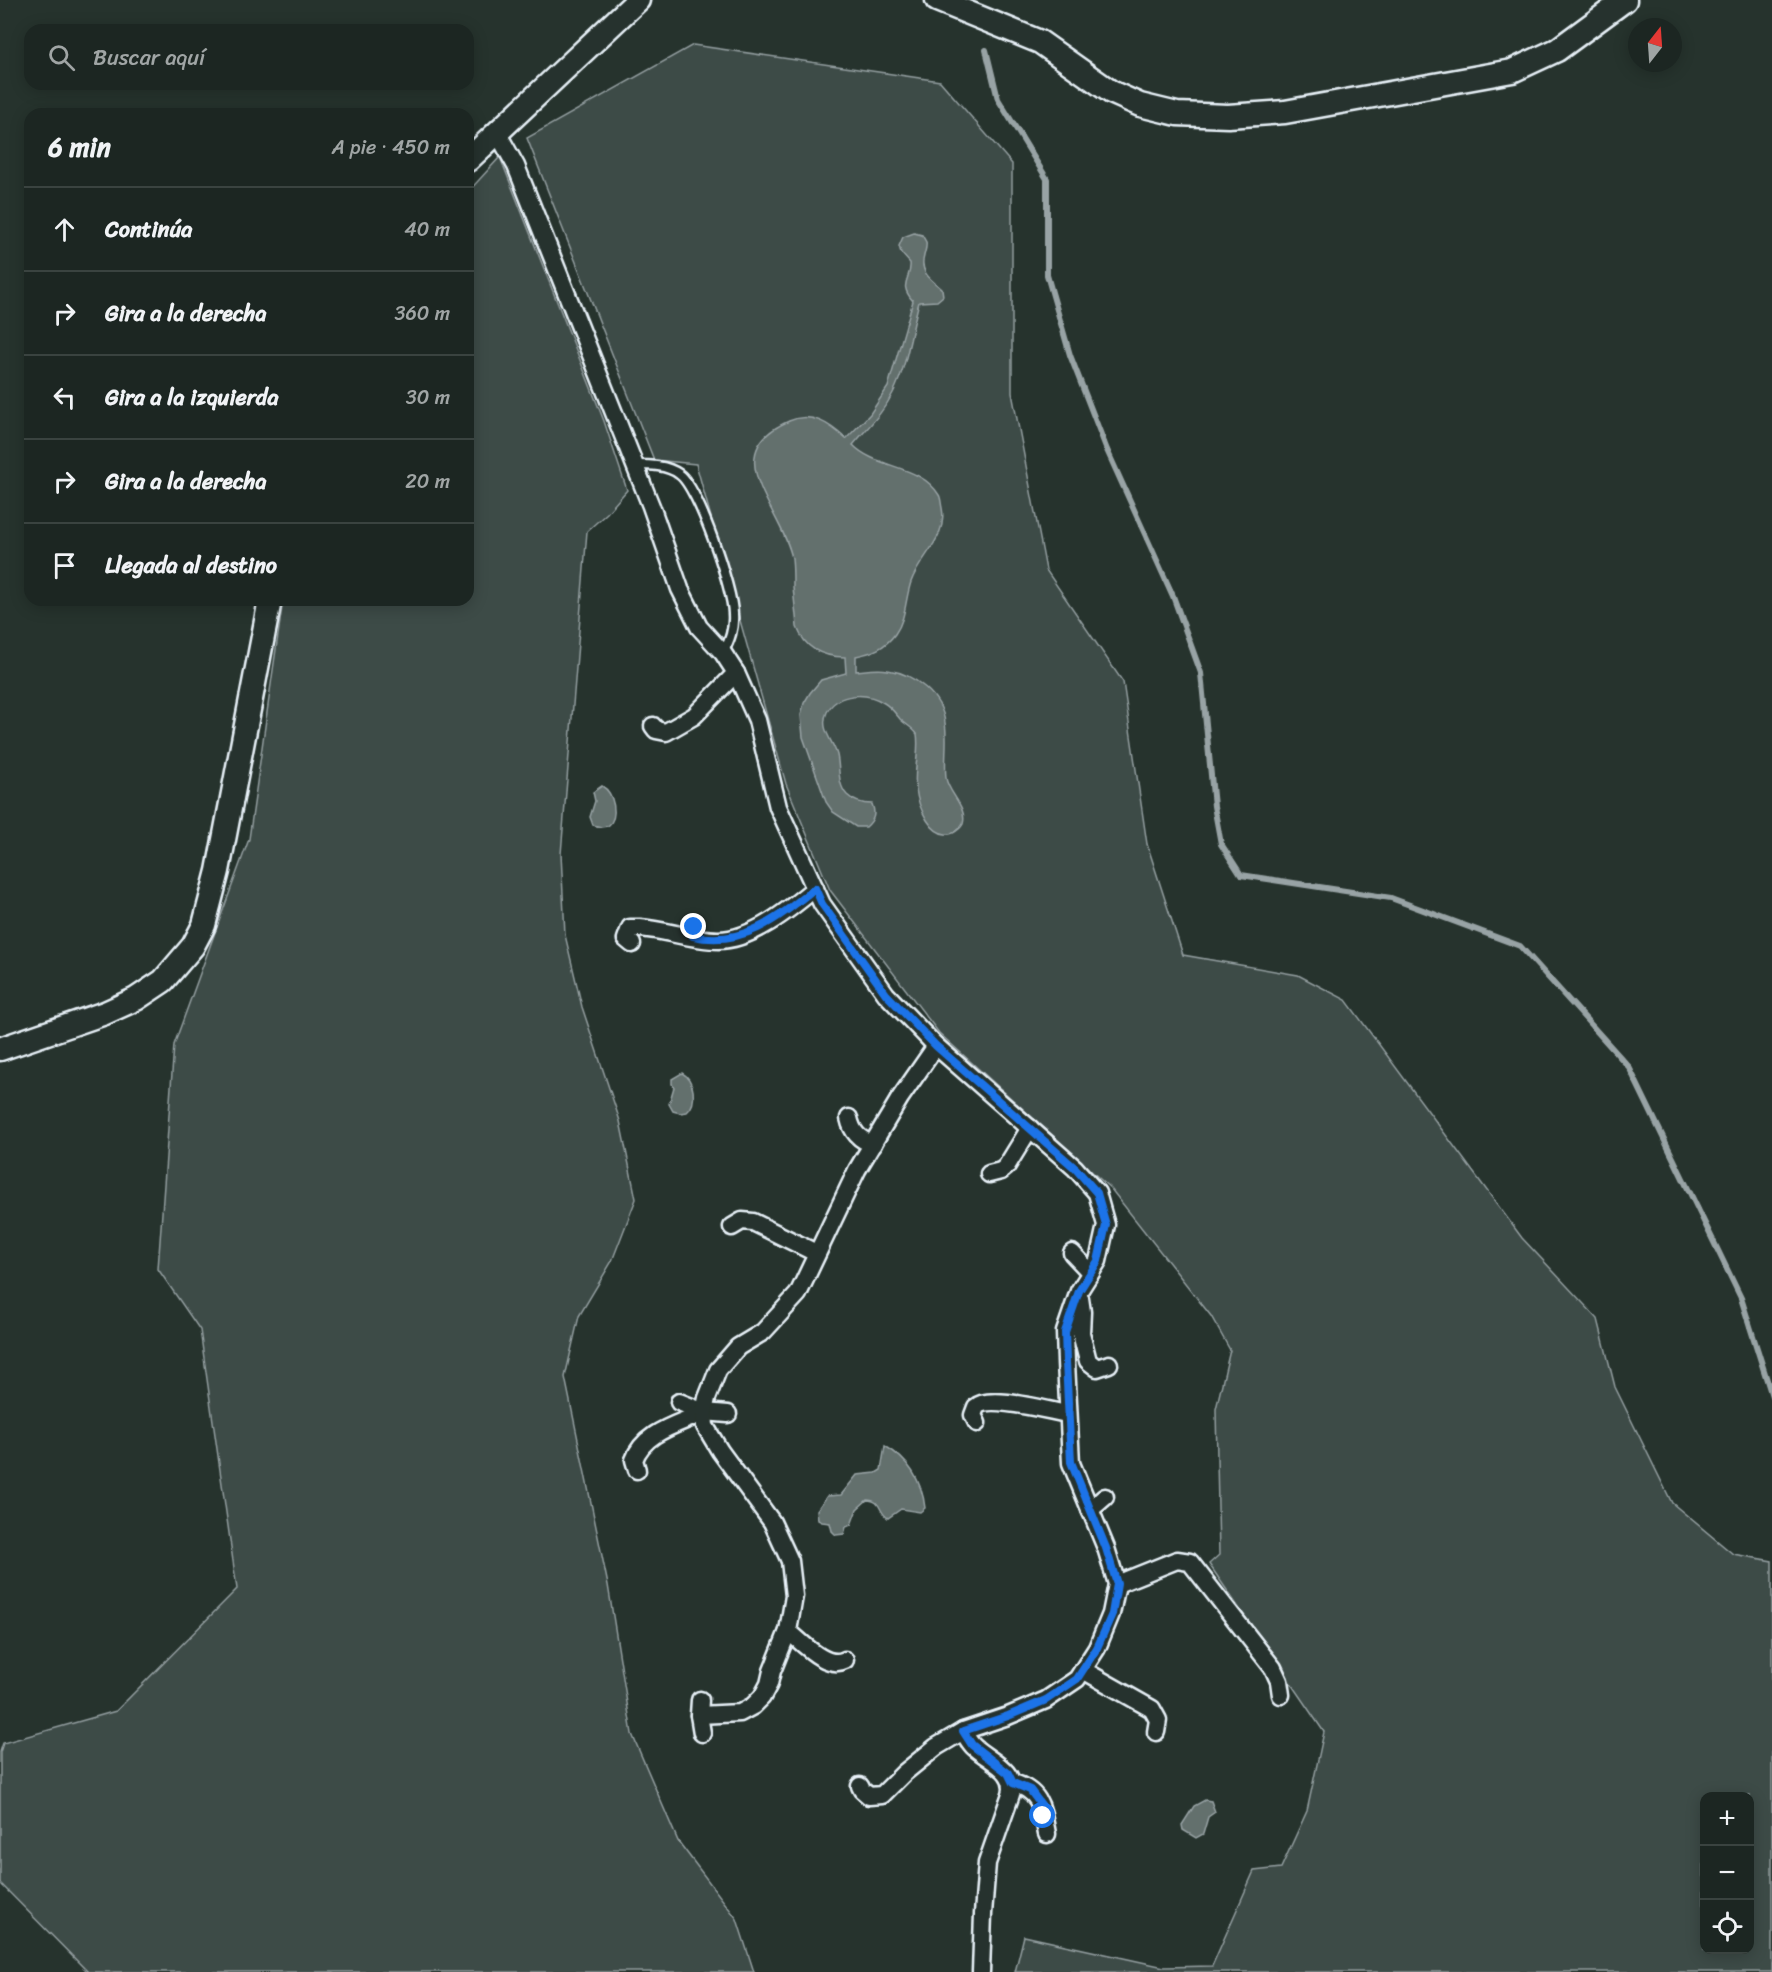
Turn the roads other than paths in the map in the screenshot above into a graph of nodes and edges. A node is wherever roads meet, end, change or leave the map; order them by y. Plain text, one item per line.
1 (638, 0) edge
2 (937, 0) edge
3 (1624, 0) edge
4 (497, 132) junction
5 (474, 154) edge
6 (635, 465) junction
7 (269, 606) edge
8 (723, 653) junction
9 (736, 673) junction
10 (653, 726) dead end
11 (815, 888) junction
12 (632, 944) dead end
13 (936, 1046) junction
14 (0, 1049) edge
15 (849, 1118) dead end
16 (1030, 1128) junction
17 (873, 1144) junction
18 (989, 1174) dead end
19 (732, 1227) dead end
20 (1072, 1253) dead end
21 (816, 1254) junction
22 (1090, 1273) junction
23 (1079, 1291) junction
24 (1108, 1364) dead end
25 (679, 1402) dead end
26 (704, 1412) junction
27 (728, 1414) dead end
28 (1068, 1414) junction
29 (977, 1423) dead end
30 (638, 1470) dead end
31 (1105, 1497) dead end
32 (1090, 1510) junction
33 (1117, 1584) junction
34 (788, 1631) junction
35 (844, 1660) dead end
36 (1083, 1670) junction
37 (1281, 1695) dead end
38 (963, 1731) junction
39 (1156, 1732) dead end
40 (702, 1733) dead end
41 (1013, 1783) junction
42 (860, 1786) dead end
43 (1047, 1833) dead end
44 (981, 1972) edge

1 - 4 street
2 - 3 street
4 - 5 street
4 - 6 street
6 - 8 street
6 - 8 lane
7 - 14 street
8 - 9 street
9 - 10 street
9 - 11 street
11 - 12 street
11 - 13 street
13 - 16 street
13 - 17 street
15 - 17 street
16 - 18 street
16 - 22 street
17 - 21 street
19 - 21 street
20 - 22 street
21 - 26 street
22 - 23 street
23 - 24 street
23 - 28 street
25 - 26 street
26 - 27 street
26 - 30 street
26 - 34 street
28 - 29 street
28 - 32 street
31 - 32 street
32 - 33 street
33 - 36 street
33 - 37 street
34 - 35 street
34 - 40 street
36 - 38 street
36 - 39 street
38 - 41 street
38 - 42 street
41 - 43 street
41 - 44 street

